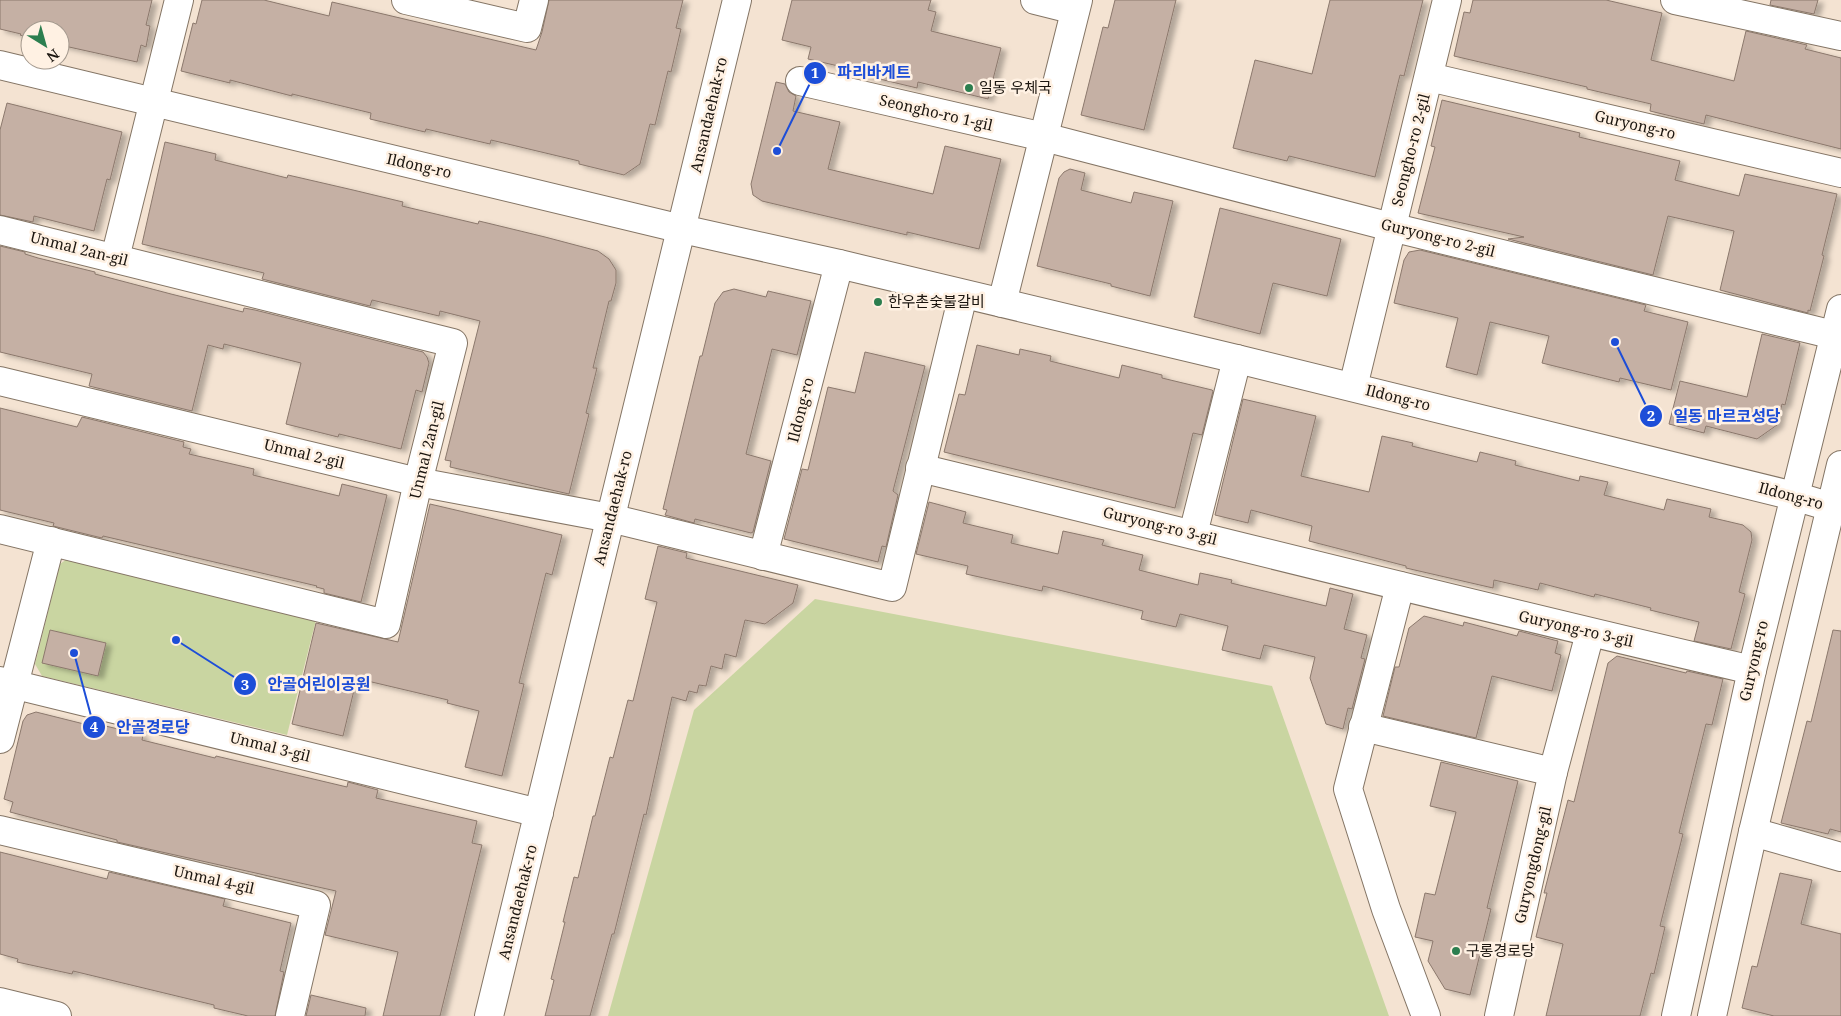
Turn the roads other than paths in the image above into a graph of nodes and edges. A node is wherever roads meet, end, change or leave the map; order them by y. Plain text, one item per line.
1 (179, 0) edge
2 (406, 0) edge
3 (534, 0) edge
4 (737, 0) edge
5 (1035, 0) edge
6 (1446, 0) edge
7 (1675, 0) edge
8 (1077, 5) edge
9 (1841, 36) edge
10 (0, 65) edge
11 (1429, 77) junction
12 (800, 81) dead end
13 (153, 102) junction
14 (1044, 137) junction
15 (1841, 173) edge
16 (1391, 227) junction
17 (682, 229) junction
18 (0, 230) edge
19 (115, 258) junction
20 (839, 264) junction
21 (963, 294) junction
22 (1002, 303) junction
23 (1841, 308) edge
24 (1834, 335) junction
25 (1237, 359) junction
26 (0, 381) edge
27 (1353, 387) junction
28 (1841, 465) edge
29 (920, 468) junction
30 (418, 482) junction
31 (1794, 496) junction
32 (1831, 507) junction
33 (610, 518) junction
34 (0, 529) edge
35 (1193, 534) junction
36 (51, 541) junction
37 (764, 556) junction
38 (1400, 586) junction
39 (1590, 633) junction
40 (1752, 670) junction
41 (7, 683) edge
42 (1363, 727) junction
43 (0, 739) edge
44 (1553, 772) junction
45 (540, 813) junction
46 (0, 830) edge
47 (1754, 832) junction
48 (1841, 858) edge
49 (0, 1002) edge
50 (57, 1016) edge
51 (290, 1016) edge
52 (489, 1016) edge
53 (1426, 1016) edge
54 (1499, 1016) edge
55 (1676, 1016) edge
56 (1712, 1016) edge

1 - 13 street
2 - 3 street
4 - 17 street, Ansandaehak-ro
5 - 8 street
6 - 11 street, Seongho-ro 2-gil
7 - 9 street
8 - 14 street
10 - 13 street, Ildong-ro
11 - 15 street, Guryong-ro
11 - 16 street, Seongho-ro 2-gil
12 - 14 street, Seongho-ro 1-gil
13 - 17 street, Ildong-ro
13 - 19 street
14 - 16 street, Guryong-ro 2-gil
14 - 22 street
16 - 24 street, Guryong-ro 2-gil
16 - 27 street, Seongho-ro 2-gil
17 - 20 street, Ildong-ro
17 - 33 street, Ansandaehak-ro
18 - 19 street, Unmal 2an-gil
19 - 30 street, Unmal 2an-gil
20 - 21 street, Ildong-ro
20 - 37 street, Ildong-ro
21 - 22 street, Ildong-ro
21 - 29 street
22 - 25 street, Ildong-ro
23 - 24 street, Guryong-ro
24 - 31 street, Guryong-ro
25 - 27 street, Ildong-ro
25 - 35 street
26 - 30 street, Unmal 2-gil
27 - 31 street, Ildong-ro
28 - 32 street
29 - 35 street, Guryong-ro 3-gil
29 - 37 street, Unmal 2-gil
30 - 33 street, Unmal 2-gil
30 - 36 street, Unmal 2an-gil
31 - 32 street, Ildong-ro
31 - 40 street, Guryong-ro
32 - 47 street
33 - 37 street, Unmal 2-gil
33 - 45 street, Ansandaehak-ro
34 - 36 street, Unmal 2an-gil
35 - 38 street, Guryong-ro 3-gil
36 - 41 street
38 - 39 street, Guryong-ro 3-gil
38 - 42 street
39 - 40 street, Guryong-ro 3-gil
39 - 44 street, Guryongdong-gil
40 - 55 street, Guryong-ro
41 - 43 street
41 - 45 street, Unmal 3-gil
42 - 44 street
42 - 53 street
44 - 54 street, Guryongdong-gil
45 - 52 street, Ansandaehak-ro
46 - 51 street, Unmal 4-gil
47 - 48 street
47 - 56 street
49 - 50 street

